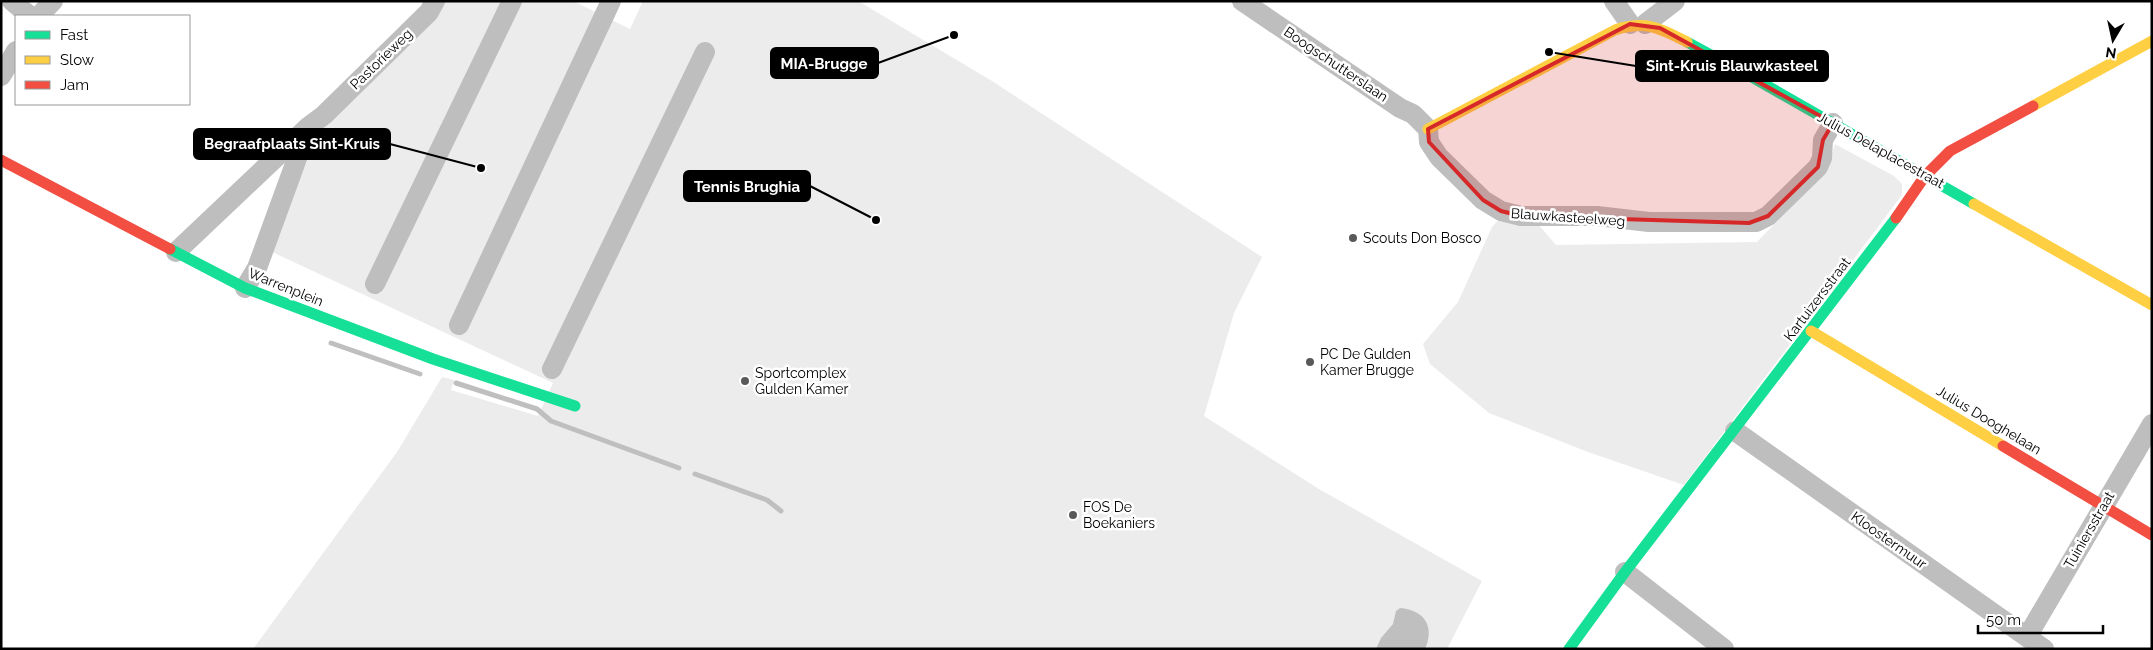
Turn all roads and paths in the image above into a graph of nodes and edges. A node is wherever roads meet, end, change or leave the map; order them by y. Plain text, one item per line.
1 (12, 1) edge
2 (53, 1) edge
3 (435, 1) edge
4 (512, 1) edge
5 (611, 1) edge
6 (1242, 1) edge
7 (1614, 1) edge
8 (1675, 1) edge
9 (29, 15) edge
10 (40, 15) edge
11 (1638, 24) junction
12 (2152, 41) edge
13 (705, 52) dead end
14 (15, 54) edge
15 (1, 76) edge
16 (1833, 123) junction
17 (308, 127) junction
18 (1428, 128) junction
19 (1, 160) edge
20 (1925, 176) junction
21 (176, 252) junction
22 (375, 284) dead end
23 (245, 288) junction
24 (2152, 305) edge
25 (459, 325) dead end
26 (1811, 331) junction
27 (552, 369) dead end
28 (575, 406) dead end
29 (2152, 424) edge
30 (1735, 430) junction
31 (2103, 506) junction
32 (2152, 535) edge
33 (1625, 572) junction
34 (2027, 637) junction
35 (1569, 649) edge
36 (1724, 649) edge
37 (2044, 649) edge

1 - 9 street
2 - 10 street
3 - 17 street, Pastorieweg
4 - 22 street
5 - 25 street
6 - 18 street, Boogschutterslaan
7 - 11 street
8 - 11 street
11 - 16 street, Julius Delaplacestraat
11 - 18 street
12 - 20 street, Kartuizersstraat
13 - 27 street
14 - 15 street
16 - 18 street, Blauwkasteelweg
16 - 20 street, Julius Delaplacestraat
17 - 21 street, Pastorieweg
17 - 23 street
19 - 21 street, Warrenplein
20 - 24 street, Julius Delaplacestraat
20 - 26 street, Kartuizersstraat
21 - 23 street, Warrenplein
23 - 28 street, Warrenplein
26 - 30 street, Kartuizersstraat
26 - 31 street, Julius Dooghelaan
29 - 31 street, Tuiniersstraat
30 - 33 street, Kartuizersstraat
30 - 34 street, Kloostermuur
31 - 32 street, Julius Dooghelaan
31 - 34 street, Tuiniersstraat
33 - 35 street, Kartuizersstraat
33 - 36 street
34 - 37 street, Kloostermuur

